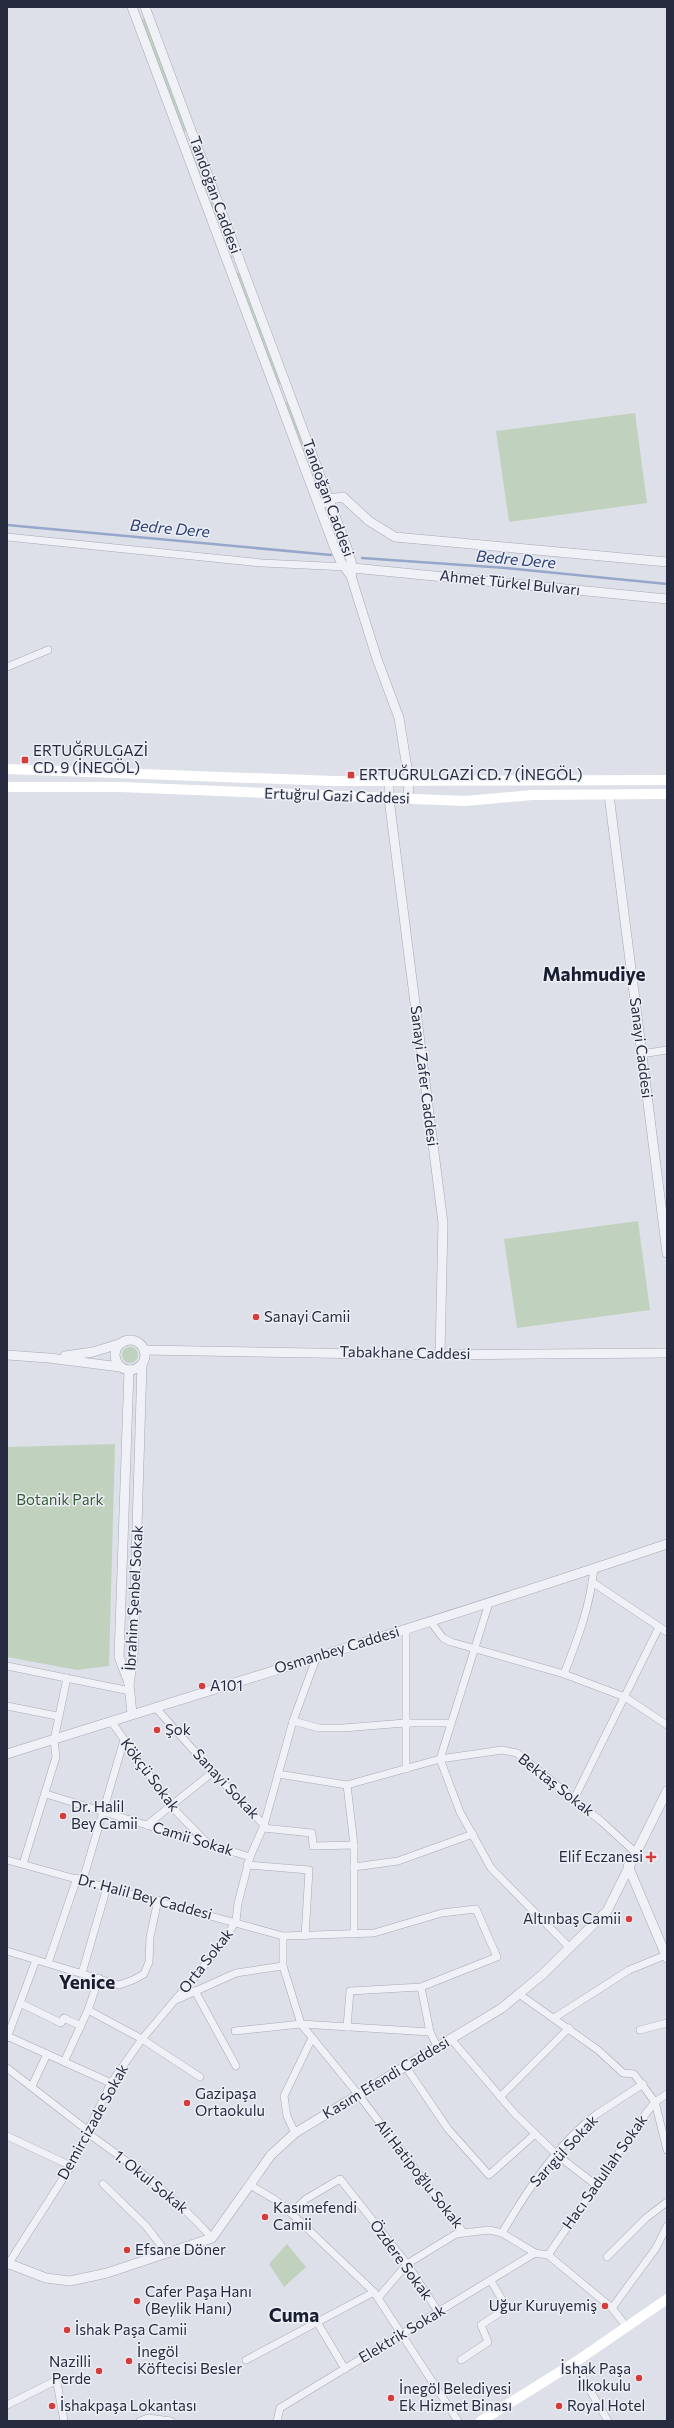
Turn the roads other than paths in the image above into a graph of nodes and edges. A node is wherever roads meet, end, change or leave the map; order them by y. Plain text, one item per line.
1 (132, 7) edge
2 (145, 7) edge
3 (329, 500) junction
4 (320, 509) junction
5 (7, 536) edge
6 (667, 562) edge
7 (349, 570) junction
8 (667, 599) edge
9 (48, 650) dead end
10 (7, 667) edge
11 (7, 769) edge
12 (409, 780) junction
13 (609, 780) junction
14 (667, 780) edge
15 (389, 781) junction
16 (7, 787) edge
17 (667, 794) edge
18 (610, 795) junction
19 (389, 799) junction
20 (408, 800) junction
21 (667, 1050) edge
22 (641, 1054) junction
23 (667, 1253) edge
24 (124, 1342) junction
25 (144, 1350) junction
26 (667, 1353) edge
27 (7, 1355) edge
28 (440, 1355) junction
29 (49, 1358) junction
30 (142, 1364) junction
31 (124, 1369) junction
32 (124, 1533) junction
33 (137, 1534) junction
34 (667, 1544) edge
35 (594, 1568) junction
36 (592, 1582) junction
37 (489, 1603) junction
38 (431, 1622) junction
39 (659, 1627) junction
40 (406, 1630) junction
41 (667, 1632) edge
42 (474, 1648) junction
43 (317, 1656) junction
44 (7, 1666) edge
45 (564, 1674) junction
46 (67, 1678) junction
47 (129, 1687) junction
48 (625, 1697) junction
49 (7, 1706) edge
50 (155, 1707) junction
51 (132, 1714) junction
52 (57, 1716) junction
53 (111, 1721) junction
54 (293, 1721) junction
55 (406, 1723) junction
56 (451, 1723) junction
57 (667, 1725) edge
58 (54, 1740) junction
59 (124, 1740) junction
60 (7, 1754) edge
61 (440, 1759) junction
62 (406, 1769) junction
63 (213, 1772) junction
64 (278, 1774) junction
65 (347, 1785) junction
66 (667, 1790) edge
67 (46, 1794) junction
68 (574, 1799) junction
69 (171, 1806) junction
70 (102, 1811) junction
71 (147, 1825) junction
72 (264, 1827) junction
73 (473, 1834) junction
74 (208, 1844) junction
75 (354, 1846) junction
76 (635, 1852) junction
77 (250, 1857) junction
78 (7, 1860) edge
79 (23, 1864) junction
80 (247, 1866) junction
81 (628, 1866) junction
82 (354, 1867) junction
83 (80, 1879) junction
84 (107, 1887) junction
85 (158, 1900) junction
86 (236, 1921) junction
87 (354, 1934) junction
88 (283, 1936) junction
89 (305, 1936) junction
90 (569, 1947) junction
91 (7, 1951) edge
92 (666, 1957) edge
93 (36, 1960) junction
94 (48, 1963) junction
95 (283, 1966) junction
96 (82, 1973) junction
97 (99, 1978) junction
98 (421, 1987) junction
99 (195, 1991) junction
100 (519, 1994) junction
101 (176, 2000) junction
102 (20, 2003) junction
103 (88, 2010) junction
104 (554, 2018) junction
105 (667, 2023) edge
106 (301, 2024) junction
107 (81, 2026) junction
108 (346, 2027) junction
109 (569, 2028) junction
110 (640, 2030) dead end
111 (235, 2031) dead end
112 (430, 2032) junction
113 (7, 2037) edge
114 (312, 2038) junction
115 (142, 2039) junction
116 (451, 2040) junction
117 (438, 2048) junction
118 (47, 2054) junction
119 (64, 2062) junction
120 (236, 2066) dead end
121 (406, 2067) junction
122 (7, 2068) edge
123 (200, 2076) dead end
124 (111, 2084) junction
125 (644, 2084) junction
126 (32, 2086) junction
127 (358, 2094) junction
128 (667, 2094) edge
129 (500, 2097) junction
130 (655, 2102) junction
131 (86, 2131) junction
132 (295, 2133) junction
133 (536, 2134) junction
134 (7, 2136) edge
135 (667, 2150) edge
136 (557, 2155) junction
137 (71, 2166) junction
138 (103, 2184) dead end
139 (250, 2185) junction
140 (596, 2185) junction
141 (667, 2202) edge
142 (291, 2213) junction
143 (667, 2226) edge
144 (463, 2232) junction
145 (502, 2234) junction
146 (212, 2238) junction
147 (166, 2252) junction
148 (535, 2253) junction
149 (548, 2255) junction
150 (607, 2256) dead end
151 (407, 2264) junction
152 (8, 2265) edge
153 (491, 2281) junction
154 (376, 2295) junction
155 (667, 2299) edge
156 (612, 2308) junction
157 (439, 2313) junction
158 (317, 2322) junction
159 (626, 2326) junction
160 (400, 2335) junction
161 (246, 2360) dead end
162 (460, 2360) dead end
163 (574, 2363) junction
164 (345, 2368) junction
165 (7, 2405) edge
166 (64, 2421) edge
167 (140, 2421) edge
168 (171, 2421) edge
169 (277, 2421) edge
170 (458, 2421) edge
171 (481, 2421) edge
172 (608, 2421) edge

1 - 4 street, Tandoğan Caddesi
2 - 3 street, Tandoğan Caddesi
3 - 4 street
3 - 6 street
3 - 7 street, Tandoğan Caddesi
4 - 7 street, Tandoğan Caddesi
5 - 7 street
7 - 8 street, Ahmet Türkel Bulvarı
7 - 12 street
9 - 10 street
11 - 15 main road, Ertuğrul Gazi Caddesi
12 - 13 main road, Ertuğrul Gazi Caddesi
12 - 15 main road, Ertuğrul Gazi Caddesi
12 - 20 street
13 - 14 main road, Ertuğrul Gazi Caddesi
13 - 18 main road
15 - 19 street, Sanayi Zafer Caddesi
16 - 19 main road, Ertuğrul Gazi Caddesi
17 - 18 main road, Ertuğrul Gazi Caddesi
18 - 20 main road, Ertuğrul Gazi Caddesi
18 - 22 street, Sanayi Caddesi
19 - 20 main road, Ertuğrul Gazi Caddesi
19 - 28 street, Sanayi Zafer Caddesi
21 - 22 street
22 - 23 street, Sanayi Caddesi
24 - 25 street
24 - 29 street
24 - 31 street
25 - 28 street, Tabakhane Caddesi
25 - 30 street
26 - 28 street, Tabakhane Caddesi
27 - 29 street
29 - 31 street
30 - 31 street
30 - 33 street, İbrahim Şenbel Sokak
31 - 32 street, İbrahim Şenbel Sokak
32 - 33 street
32 - 47 street, İbrahim Şenbel Sokak
33 - 47 street, İbrahim Şenbel Sokak
34 - 35 street, Osmanbey Caddesi
35 - 36 street
35 - 37 street, Osmanbey Caddesi
36 - 39 street
36 - 45 street
37 - 38 street, Osmanbey Caddesi
37 - 42 street
38 - 40 street, Osmanbey Caddesi
38 - 42 street
39 - 41 street
39 - 48 street
40 - 43 street, Osmanbey Caddesi
40 - 55 street
42 - 45 street
42 - 56 street
43 - 50 street, Osmanbey Caddesi
43 - 54 street
44 - 46 street
45 - 48 street
46 - 47 street
46 - 52 street
47 - 51 street
48 - 57 street
48 - 68 street
49 - 52 street
50 - 51 street, Osmanbey Caddesi
50 - 63 street, Sanayi Sokak
51 - 53 street, Osmanbey Caddesi
52 - 58 street
53 - 58 street, Osmanbey Caddesi
53 - 59 street, Kökçü Sokak
54 - 55 street
54 - 64 street
55 - 56 street
55 - 62 street
56 - 61 street
58 - 60 street, Osmanbey Caddesi
58 - 67 street
59 - 69 street, Kökçü Sokak
59 - 70 street
61 - 62 street, Bektaş Sokak
61 - 68 street, Bektaş Sokak
61 - 73 street
62 - 65 street, Bektaş Sokak
63 - 69 street
63 - 72 street, Sanayi Sokak
64 - 65 street
64 - 72 street
65 - 75 street
66 - 76 street, Kasım Efendi Caddesi
67 - 70 street, Camii Sokak
67 - 79 street
68 - 76 street, Bektaş Sokak
69 - 71 street
69 - 74 street, Kökçü Sokak
70 - 71 street, Camii Sokak
70 - 83 street
71 - 74 street, Camii Sokak
72 - 75 street
72 - 77 street
73 - 82 street
73 - 90 street
74 - 77 street, Camii Sokak
75 - 82 street
76 - 81 street, Kasım Efendi Caddesi
77 - 80 street
78 - 79 street, Dr. Halil Bey Caddesi
79 - 83 street, Dr. Halil Bey Caddesi
80 - 86 street
80 - 89 street
81 - 90 street, Kasım Efendi Caddesi
81 - 92 street
82 - 87 street
83 - 84 street, Dr. Halil Bey Caddesi
83 - 94 street
84 - 85 street, Dr. Halil Bey Caddesi
84 - 96 street
85 - 86 street, Dr. Halil Bey Caddesi
85 - 97 street
86 - 88 street, Dr. Halil Bey Caddesi
86 - 101 street, Orta Sokak
87 - 89 street, Dr. Halil Bey Caddesi
87 - 98 street, Dr. Halil Bey Caddesi
88 - 89 street, Dr. Halil Bey Caddesi
88 - 95 street
90 - 100 street, Kasım Efendi Caddesi
91 - 93 street
92 - 104 street
93 - 94 street
93 - 102 street
94 - 96 street
95 - 99 street, Demircizade Sokak
95 - 106 street
96 - 97 street
97 - 103 street
98 - 108 street
98 - 112 street
99 - 101 street, Demircizade Sokak
99 - 120 street
100 - 104 street
100 - 116 street, Kasım Efendi Caddesi
101 - 115 street, Demircizade Sokak
102 - 107 street
102 - 113 street
103 - 107 street
103 - 115 street
104 - 109 street
105 - 110 street
106 - 108 street
106 - 111 street
106 - 114 street, Ali Hatipoğlu Sokak
107 - 119 street
108 - 112 street
109 - 125 street
109 - 129 street
112 - 117 street
113 - 118 street
114 - 127 street, Ali Hatipoğlu Sokak
114 - 132 street
115 - 123 street
115 - 124 street, Demircizade Sokak
116 - 117 street, Kasım Efendi Caddesi
116 - 129 street
117 - 121 street, Kasım Efendi Caddesi
118 - 119 street
118 - 126 street
119 - 124 street
121 - 127 street, Kasım Efendi Caddesi
121 - 133 street
122 - 126 street, 1. Okul Sokak
124 - 131 street, Demircizade Sokak
125 - 130 street
125 - 136 street, Sarıgül Sokak
126 - 131 street, 1. Okul Sokak
127 - 132 street, Kasım Efendi Caddesi
127 - 144 street, Ali Hatipoğlu Sokak
128 - 130 street, Hacı Sadullah Sokak
129 - 133 street
130 - 135 street
130 - 140 street, Hacı Sadullah Sokak
131 - 137 street, Demircizade Sokak
131 - 146 street, 1. Okul Sokak
132 - 139 street, Kasım Efendi Caddesi
133 - 136 street
134 - 137 street
136 - 140 street
136 - 145 street, Sarıgül Sokak
137 - 152 street, Demircizade Sokak
138 - 147 street
139 - 142 street
139 - 146 street, Kasım Efendi Caddesi
140 - 149 street, Hacı Sadullah Sokak
141 - 150 street
142 - 151 street, Özdere Sokak
142 - 154 street
143 - 156 street
144 - 145 street, Ali Hatipoğlu Sokak
144 - 151 street
145 - 148 street, Ali Hatipoğlu Sokak
146 - 147 street
147 - 152 street
148 - 149 street, Ali Hatipoğlu Sokak
148 - 153 street, Elektrik Sokak
149 - 156 street
151 - 154 street
151 - 157 street, Özdere Sokak
153 - 157 street, Elektrik Sokak
153 - 162 street
154 - 158 street
154 - 160 street
155 - 159 main road
156 - 159 street
157 - 160 street, Elektrik Sokak
158 - 161 street
158 - 164 street
159 - 163 main road
160 - 164 street, Elektrik Sokak
160 - 170 street
163 - 171 main road
163 - 172 street
164 - 169 street, Elektrik Sokak
165 - 166 street
167 - 168 street

